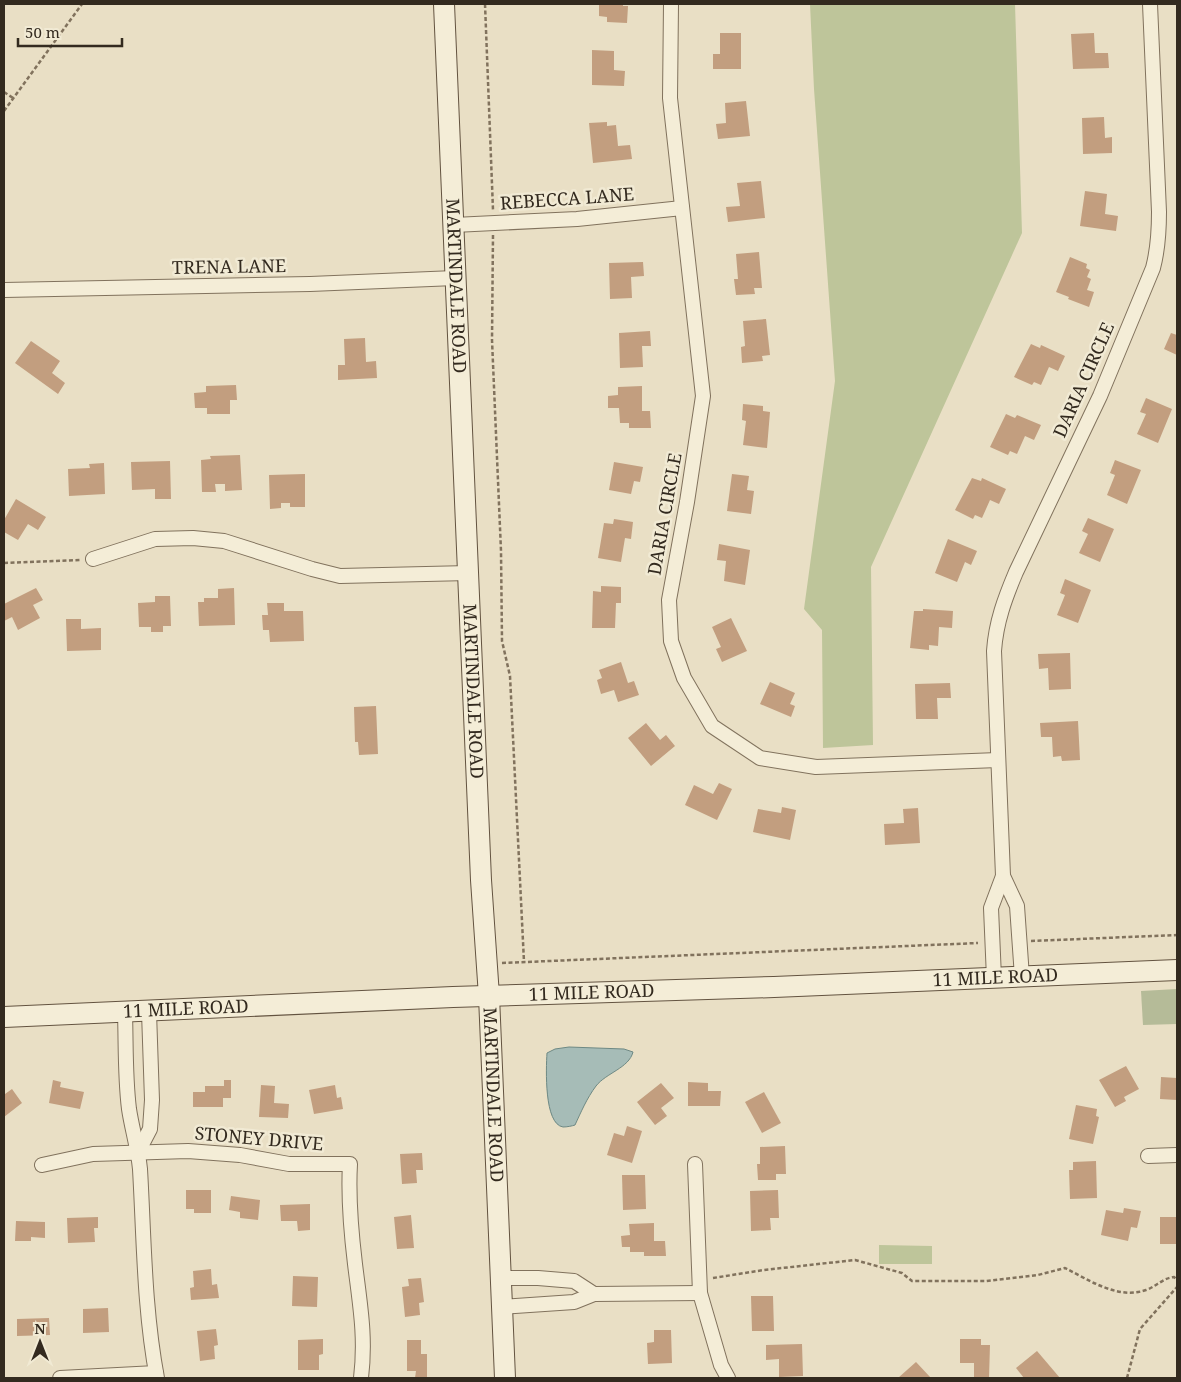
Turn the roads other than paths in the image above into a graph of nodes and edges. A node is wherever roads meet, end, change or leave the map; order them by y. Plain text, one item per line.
1 (444, 4) edge
2 (671, 4) edge
3 (1150, 4) edge
4 (682, 208) junction
5 (454, 225) junction
6 (455, 278) junction
7 (4, 290) edge
8 (93, 558) road end
9 (469, 573) junction
10 (998, 760) junction
11 (1003, 876) junction
12 (1177, 970) edge
13 (1022, 977) junction
14 (994, 978) junction
15 (489, 996) junction
16 (149, 1012) junction
17 (125, 1013) junction
18 (4, 1017) edge
19 (138, 1152) junction
20 (1177, 1155) edge
21 (1148, 1156) dead end
22 (695, 1164) dead end
23 (42, 1165) dead end
24 (501, 1278) junction
25 (700, 1287) junction
26 (594, 1294) junction
27 (502, 1307) junction
28 (157, 1376) edge
29 (60, 1378) edge
30 (361, 1378) edge
31 (506, 1378) edge
32 (728, 1378) edge

1 - 5 street, MARTINDALE ROAD
2 - 4 street, DARIA CIRCLE
3 - 10 street, DARIA CIRCLE
4 - 5 street, REBECCA LANE
4 - 10 street, DARIA CIRCLE
5 - 6 street, MARTINDALE ROAD
6 - 7 street, TRENA LANE
6 - 9 street, MARTINDALE ROAD
8 - 9 street
9 - 15 street, MARTINDALE ROAD
10 - 11 street, DARIA CIRCLE
11 - 13 street, DARIA CIRCLE
11 - 14 street, DARIA CIRCLE
12 - 13 street, 11 MILE ROAD
13 - 14 street, 11 MILE ROAD
14 - 15 street, 11 MILE ROAD
15 - 16 street, 11 MILE ROAD
15 - 24 street, MARTINDALE ROAD
16 - 17 street, 11 MILE ROAD
16 - 19 street
17 - 18 street, 11 MILE ROAD
17 - 19 street
19 - 23 street, STONEY DRIVE
19 - 28 street
19 - 30 street, STONEY DRIVE
20 - 21 street
22 - 25 street
24 - 26 street
24 - 27 street, MARTINDALE ROAD
25 - 26 street
25 - 32 street
26 - 27 street
27 - 31 street, MARTINDALE ROAD
28 - 29 street

